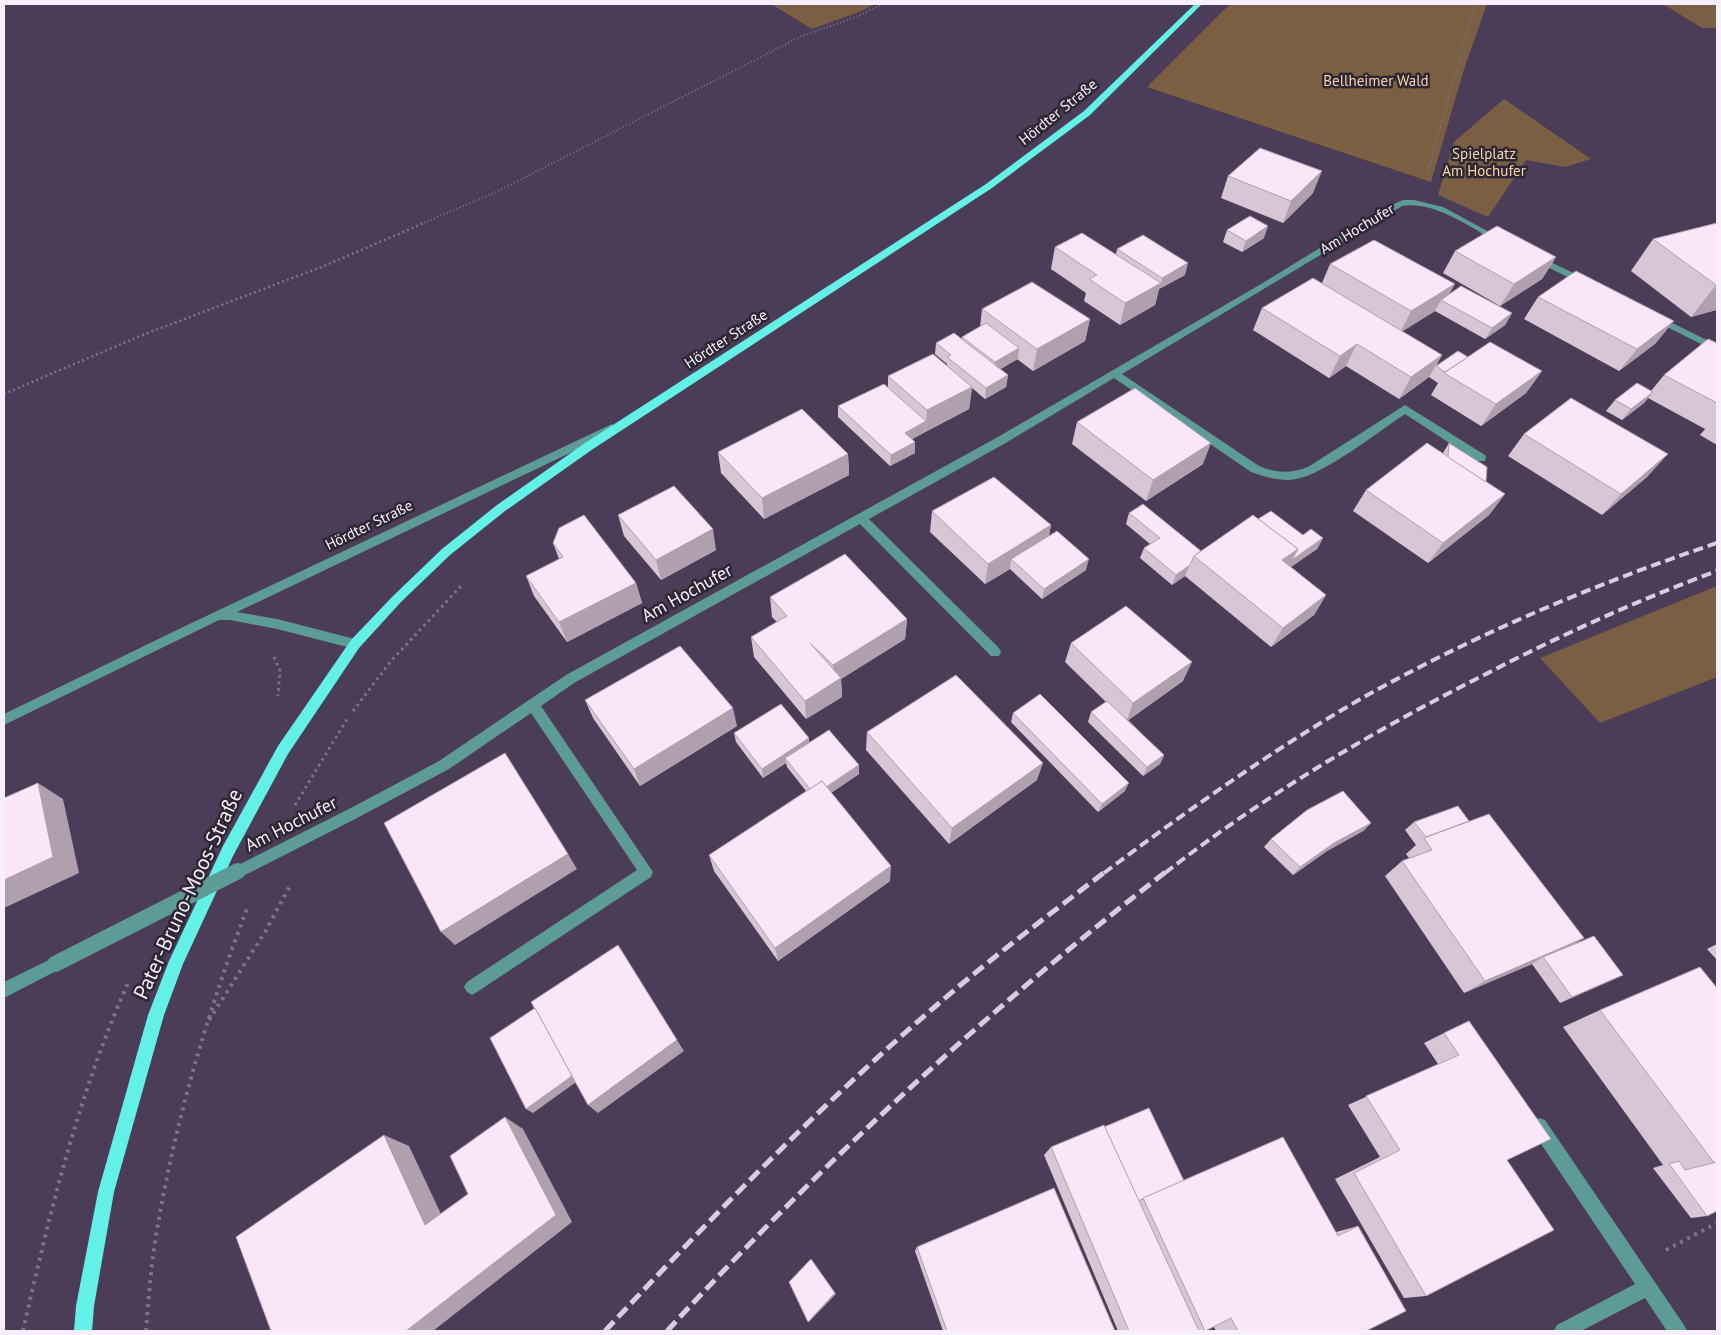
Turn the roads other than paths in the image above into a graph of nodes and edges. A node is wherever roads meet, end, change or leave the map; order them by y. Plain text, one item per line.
1 (1199, 4) edge
2 (1593, 286) edge
3 (1646, 313) edge
4 (1717, 349) edge
5 (1115, 374) junction
6 (630, 420) junction
7 (1481, 458) dead end
8 (862, 518) junction
9 (216, 617) junction
10 (355, 644) junction
11 (995, 652) dead end
12 (533, 705) junction
13 (4, 720) edge
14 (472, 987) dead end
15 (4, 990) edge
16 (1530, 1112) edge
17 (1647, 1287) junction
18 (83, 1331) edge
19 (1563, 1331) edge
20 (1678, 1331) edge

1 - 6 main road, Hördter Straße
2 - 5 street, Am Hochufer
3 - 4 street
5 - 7 street
5 - 8 street, Am Hochufer
6 - 9 street, Hördter Straße
6 - 10 main road, Pater-Bruno-Moos-Straße
8 - 11 street
8 - 12 street, Am Hochufer
9 - 10 street, Hördter Straße
9 - 13 street, Hördter Straße
10 - 18 main road, Pater-Bruno-Moos-Straße
12 - 14 street
12 - 15 street, Am Hochufer, bridge
16 - 17 street
17 - 19 street
17 - 20 street

